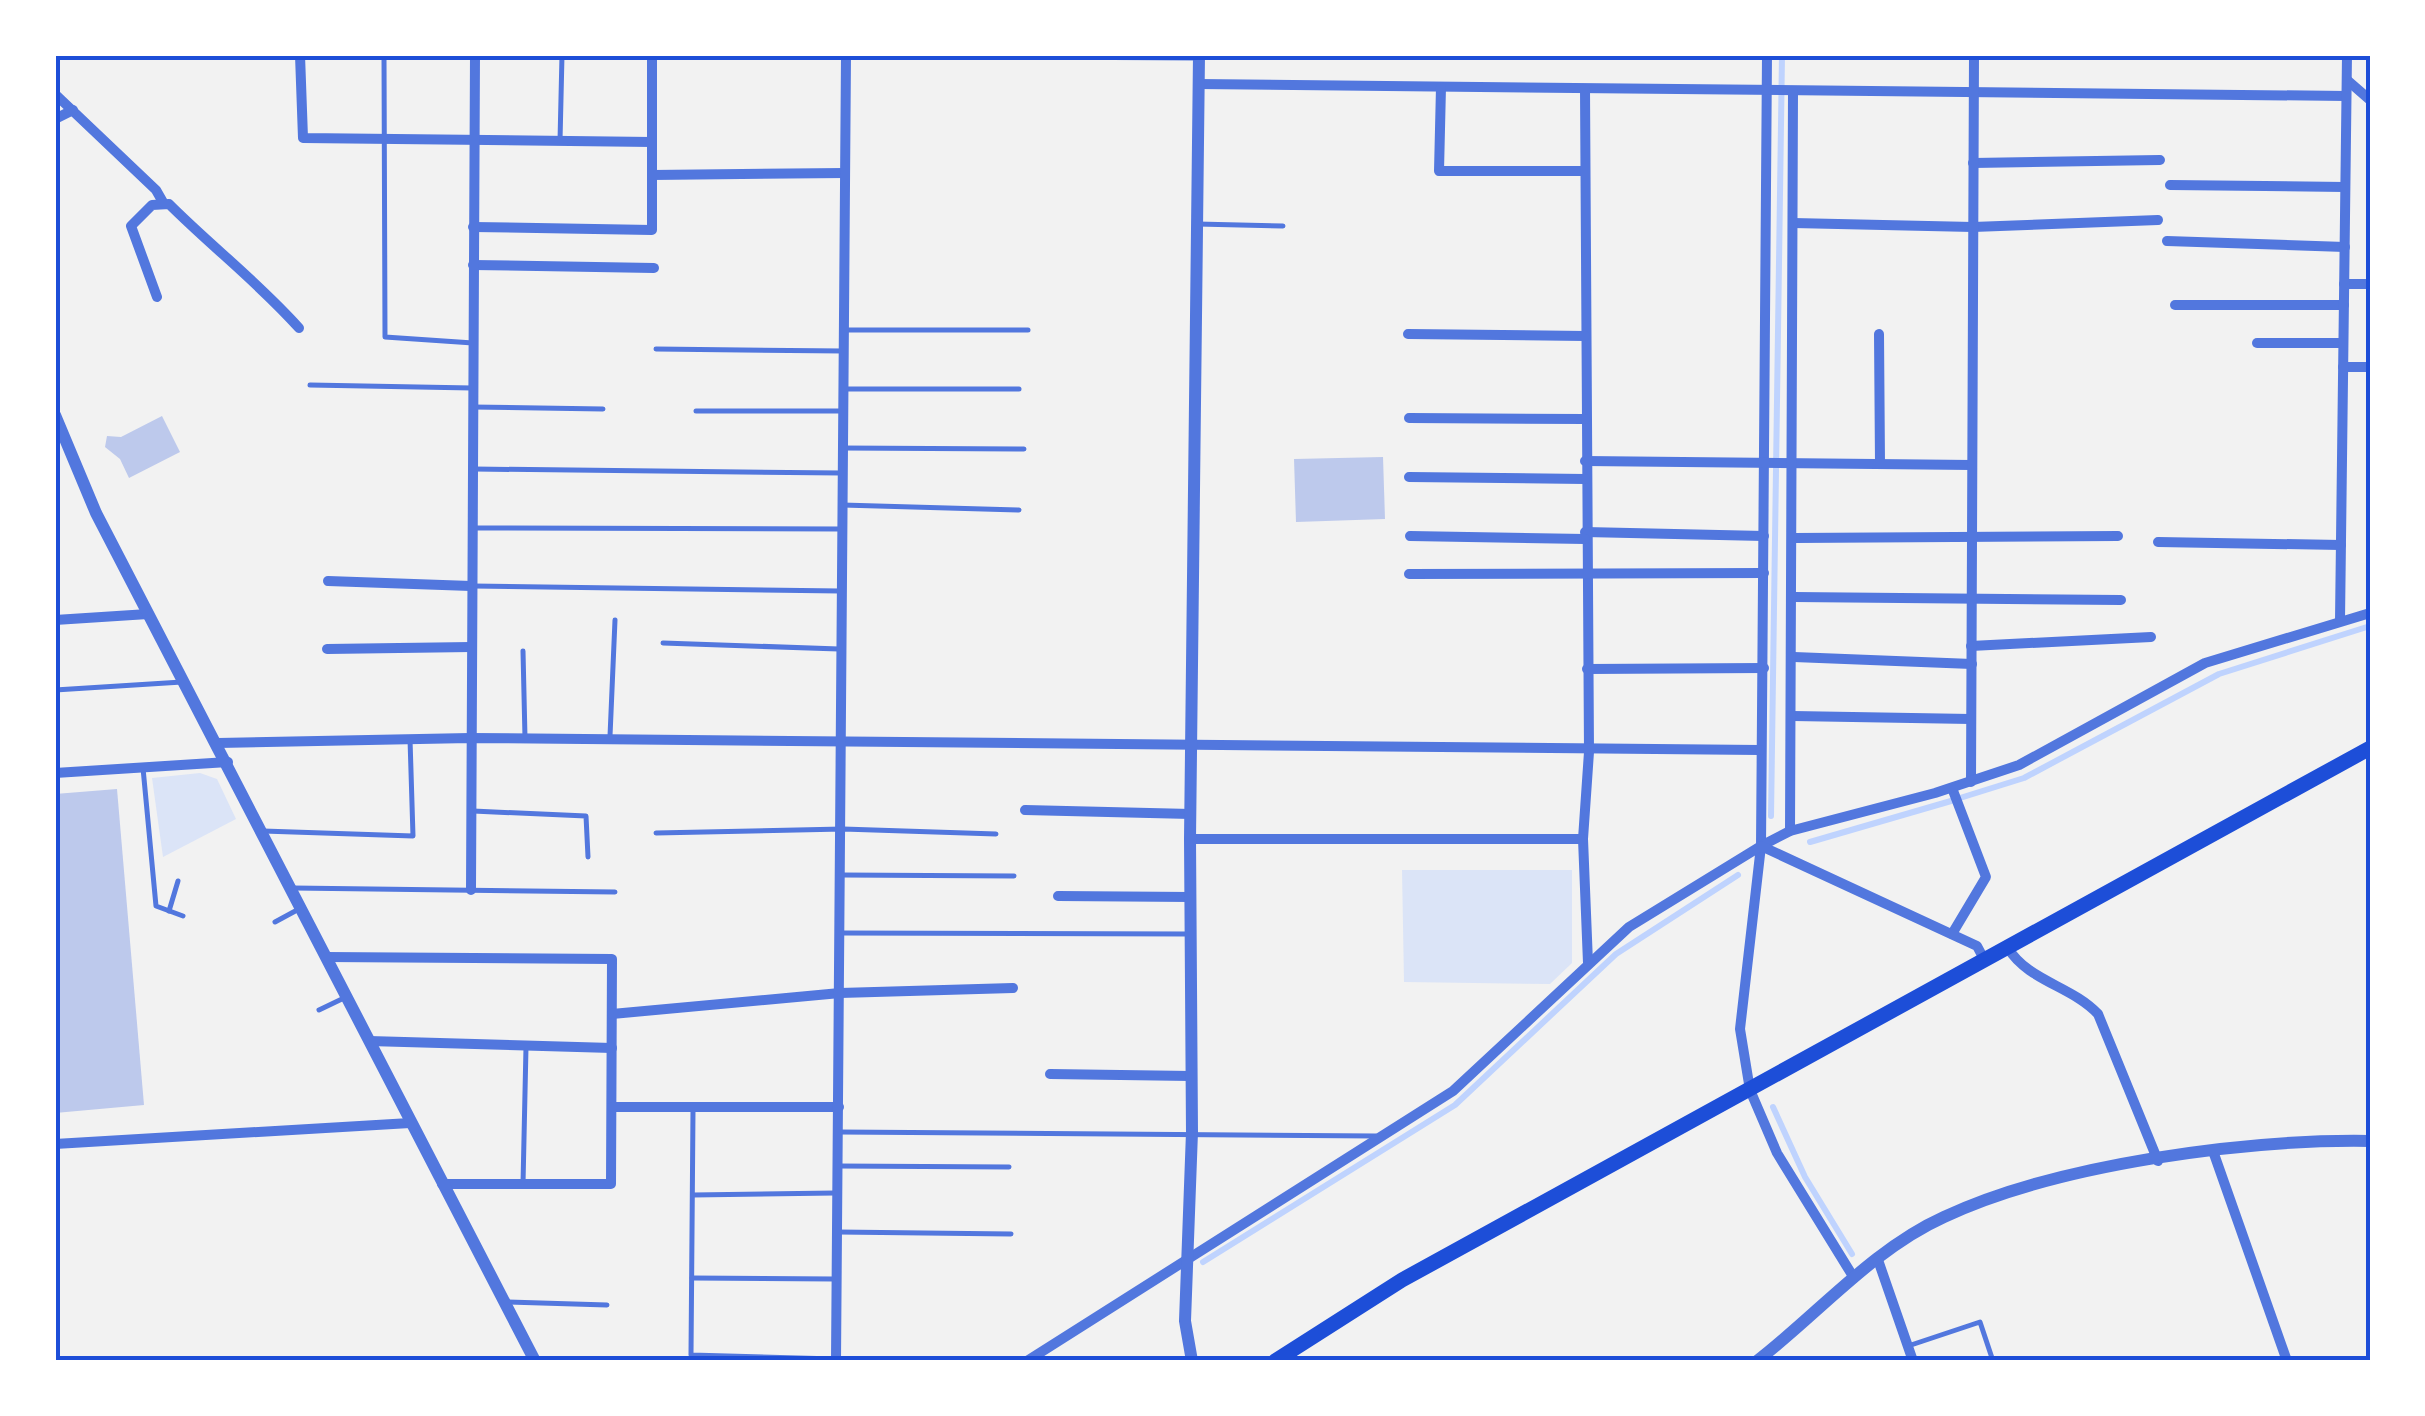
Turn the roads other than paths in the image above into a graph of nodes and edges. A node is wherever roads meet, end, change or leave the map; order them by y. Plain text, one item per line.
1 (300, 55) edge
2 (384, 55) edge
3 (475, 55) edge
4 (562, 55) edge
5 (652, 55) edge
6 (846, 55) edge
7 (1768, 55) edge
8 (1974, 55) edge
9 (2347, 55) edge
10 (1030, 56) edge
11 (1198, 56) edge
12 (2346, 80) junction
13 (1198, 84) junction
14 (1440, 87) junction
15 (1585, 89) junction
16 (1768, 90) junction
17 (1793, 91) junction
18 (55, 94) edge
19 (1973, 94) junction
20 (2346, 96) junction
21 (2370, 100) edge
22 (72, 110) junction
23 (55, 119) edge
24 (383, 138) junction
25 (475, 140) junction
26 (560, 141) junction
27 (652, 142) junction
28 (2160, 160) dead end
29 (1973, 163) junction
30 (1585, 171) junction
31 (844, 173) junction
32 (652, 175) junction
33 (2170, 185) dead end
34 (2345, 187) junction
35 (164, 204) junction
36 (2158, 220) dead end
37 (1197, 224) junction
38 (1794, 224) junction
39 (1284, 226) dead end
40 (474, 227) junction
41 (1973, 227) junction
42 (2167, 241) dead end
43 (2344, 247) junction
44 (473, 265) junction
45 (654, 268) dead end
46 (2344, 284) junction
47 (2370, 284) edge
48 (158, 297) dead end
49 (2175, 304) dead end
50 (2344, 305) junction
51 (299, 328) dead end
52 (842, 330) junction
53 (1028, 330) dead end
54 (1408, 334) dead end
55 (1879, 334) dead end
56 (1584, 336) junction
57 (2257, 343) dead end
58 (473, 344) junction
59 (2344, 344) junction
60 (656, 349) dead end
61 (843, 351) junction
62 (2343, 367) junction
63 (2370, 367) edge
64 (310, 385) dead end
65 (472, 388) junction
66 (842, 389) junction
67 (1019, 389) dead end
68 (472, 407) junction
69 (603, 409) dead end
70 (842, 411) junction
71 (696, 412) dead end
72 (55, 416) edge
73 (1409, 418) dead end
74 (1584, 419) junction
75 (841, 448) junction
76 (1024, 449) dead end
77 (62, 450) edge
78 (1584, 461) junction
79 (1765, 464) junction
80 (1794, 464) junction
81 (1880, 464) junction
82 (1972, 465) junction
83 (472, 468) junction
84 (841, 473) junction
85 (1410, 477) dead end
86 (1585, 479) junction
87 (841, 505) junction
88 (1019, 510) dead end
89 (471, 528) junction
90 (841, 529) junction
91 (1410, 536) dead end
92 (1586, 536) junction
93 (1764, 536) junction
94 (2118, 536) dead end
95 (1794, 538) junction
96 (1972, 539) junction
97 (2158, 542) dead end
98 (2341, 545) junction
99 (1586, 573) junction
100 (1764, 573) junction
101 (1410, 574) dead end
102 (328, 582) dead end
103 (471, 586) junction
104 (840, 590) junction
105 (1794, 597) junction
106 (1972, 600) junction
107 (2122, 600) dead end
108 (2370, 612) edge
109 (148, 614) junction
110 (55, 620) edge
111 (616, 620) dead end
112 (2340, 621) junction
113 (2151, 637) dead end
114 (662, 644) dead end
115 (1970, 646) junction
116 (471, 648) junction
117 (327, 649) dead end
118 (842, 650) junction
119 (524, 651) dead end
120 (1794, 657) junction
121 (1972, 664) junction
122 (1764, 668) junction
123 (1588, 669) junction
124 (185, 682) junction
125 (55, 690) edge
126 (1793, 716) junction
127 (1971, 719) junction
128 (470, 738) junction
129 (526, 738) junction
130 (610, 738) junction
131 (410, 739) junction
132 (844, 740) junction
133 (218, 743) junction
134 (1192, 746) junction
135 (2370, 748) edge
136 (1760, 750) junction
137 (1589, 752) junction
138 (228, 762) junction
139 (143, 768) junction
140 (55, 774) edge
141 (1972, 782) junction
142 (1952, 788) junction
143 (1024, 810) dead end
144 (470, 811) junction
145 (1191, 814) junction
146 (842, 829) junction
147 (263, 831) junction
148 (1790, 831) junction
149 (656, 833) dead end
150 (996, 834) dead end
151 (1583, 839) junction
152 (1190, 840) junction
153 (1762, 846) junction
154 (588, 858) dead end
155 (842, 875) junction
156 (1014, 876) dead end
157 (178, 881) dead end
158 (292, 888) junction
159 (472, 890) junction
160 (615, 892) dead end
161 (1058, 896) dead end
162 (1192, 897) junction
163 (302, 908) junction
164 (168, 910) junction
165 (183, 916) dead end
166 (275, 922) dead end
167 (841, 933) junction
168 (1192, 934) junction
169 (1952, 934) junction
170 (2008, 948) junction
171 (326, 957) junction
172 (1985, 960) junction
173 (1588, 963) junction
174 (1013, 988) dead end
175 (840, 994) junction
176 (346, 997) junction
177 (318, 1010) dead end
178 (612, 1014) junction
179 (368, 1041) junction
180 (526, 1046) junction
181 (612, 1048) junction
182 (1050, 1074) dead end
183 (1192, 1076) junction
184 (1750, 1090) junction
185 (693, 1107) junction
186 (612, 1108) junction
187 (839, 1108) junction
188 (410, 1123) junction
189 (839, 1132) junction
190 (1192, 1132) junction
191 (1383, 1136) junction
192 (2370, 1141) edge
193 (55, 1144) edge
194 (2213, 1150) junction
195 (2158, 1160) junction
196 (838, 1166) junction
197 (1009, 1168) dead end
198 (442, 1184) junction
199 (524, 1184) junction
200 (838, 1193) junction
201 (694, 1195) junction
202 (838, 1232) junction
203 (1010, 1234) dead end
204 (1188, 1258) junction
205 (1878, 1260) junction
206 (692, 1278) junction
207 (1854, 1278) junction
208 (837, 1279) junction
209 (503, 1302) junction
210 (607, 1305) dead end
211 (1908, 1346) junction
212 (1285, 1358) edge
213 (836, 1360) edge
214 (535, 1361) edge
215 (1027, 1361) edge
216 (1192, 1361) edge
217 (1757, 1361) edge
218 (1913, 1361) edge
219 (1994, 1361) edge
220 (2288, 1361) edge

1 - 24 street
2 - 24 lane
3 - 25 street
4 - 26 lane
5 - 27 street
6 - 31 street
7 - 16 street
8 - 19 street
9 - 12 street
10 - 11 lane
11 - 13 street
12 - 20 street
12 - 21 street
13 - 14 street
13 - 37 street
14 - 15 street
14 - 30 street
15 - 16 street
15 - 30 street
16 - 17 street
16 - 79 street
17 - 19 street
17 - 38 street
18 - 22 street
19 - 20 street
19 - 29 street
20 - 34 street
22 - 23 street
22 - 35 street
24 - 25 street
24 - 58 lane
25 - 26 street
25 - 40 street
26 - 27 street
27 - 32 street
28 - 29 street
29 - 41 street
30 - 56 street
31 - 32 street
31 - 52 street
32 - 40 street
33 - 34 street
34 - 43 street
35 - 48 street
35 - 51 street
36 - 41 street
37 - 39 lane
37 - 134 street
38 - 41 street
38 - 80 street
40 - 44 street
41 - 82 street
42 - 43 street
43 - 46 street
44 - 45 street
44 - 58 street
46 - 47 street
46 - 50 street
49 - 50 street
50 - 59 street
52 - 53 lane
52 - 61 street
54 - 56 street
55 - 81 street
56 - 74 street
57 - 59 street
58 - 65 street
59 - 62 street
60 - 61 lane
61 - 66 street
62 - 63 street
62 - 98 street
64 - 65 lane
65 - 68 street
66 - 67 lane
66 - 70 street
68 - 69 lane
68 - 83 street
70 - 71 lane
70 - 75 street
72 - 77 street
73 - 74 street
74 - 78 street
75 - 76 lane
75 - 84 street
77 - 109 street
78 - 79 street
78 - 86 street
79 - 80 street
79 - 93 street
80 - 81 street
80 - 95 street
81 - 82 street
82 - 96 street
83 - 84 lane
83 - 89 street
84 - 87 street
85 - 86 street
86 - 92 street
87 - 88 lane
87 - 90 street
89 - 90 lane
89 - 103 street
90 - 104 street
91 - 92 street
92 - 93 street
92 - 99 street
93 - 100 street
94 - 96 street
95 - 96 street
95 - 105 street
96 - 106 street
97 - 98 street
98 - 112 street
99 - 100 street
99 - 101 street
99 - 123 street
100 - 122 street
102 - 103 street
103 - 104 lane
103 - 116 street
104 - 118 street
105 - 106 street
105 - 120 street
106 - 107 street
106 - 115 street
108 - 112 street
109 - 110 street
109 - 124 street
111 - 130 lane
112 - 141 street
113 - 115 street
114 - 118 lane
115 - 121 street
116 - 117 street
116 - 128 street
118 - 132 street
119 - 129 lane
120 - 121 street
120 - 126 street
121 - 127 street
122 - 123 street
122 - 136 street
123 - 137 street
124 - 125 lane
124 - 133 street
126 - 127 street
126 - 148 street
127 - 141 street
128 - 129 street
128 - 131 street
128 - 144 street
129 - 130 street
130 - 132 street
131 - 133 street
131 - 147 lane
132 - 134 street
132 - 146 street
133 - 138 street
134 - 137 street
134 - 145 street
135 - 170 main road
136 - 137 street
136 - 153 street
137 - 151 street
138 - 139 street
138 - 147 street
139 - 140 street
139 - 164 lane
141 - 142 street
142 - 148 street
142 - 169 street
143 - 145 street
144 - 154 lane
144 - 159 street
145 - 152 street
146 - 149 lane
146 - 150 lane
146 - 155 street
147 - 158 street
148 - 153 street
151 - 152 street
151 - 173 street
152 - 162 street
153 - 169 street
153 - 173 street
153 - 184 street
155 - 156 lane
155 - 167 street
157 - 164 lane
158 - 159 lane
158 - 163 street
159 - 160 lane
161 - 162 street
162 - 168 street
163 - 166 lane
163 - 171 street
164 - 165 lane
167 - 168 lane
167 - 175 street
168 - 183 street
169 - 172 street
170 - 172 main road
170 - 195 street
171 - 176 street
171 - 178 street
172 - 184 main road
173 - 191 street
174 - 175 street
175 - 178 street
175 - 187 street
176 - 177 lane
176 - 179 street
178 - 181 street
179 - 180 street
179 - 188 street
180 - 181 street
180 - 199 lane
181 - 186 street
182 - 183 street
183 - 190 street
184 - 207 street
184 - 212 main road
185 - 186 street
185 - 187 street
185 - 201 lane
186 - 199 street
187 - 189 street
188 - 193 street
188 - 198 street
189 - 190 lane
189 - 196 street
190 - 191 lane
190 - 204 street
191 - 204 street
192 - 194 street
194 - 195 street
194 - 220 street
195 - 205 street
196 - 197 lane
196 - 200 street
198 - 199 street
198 - 209 street
200 - 201 lane
200 - 202 street
201 - 206 lane
202 - 203 lane
202 - 208 street
204 - 215 street
204 - 216 street
205 - 207 street
205 - 211 street
206 - 208 lane
206 - 213 lane
207 - 217 street
208 - 213 street
209 - 210 lane
209 - 214 street
211 - 218 street
211 - 219 lane

